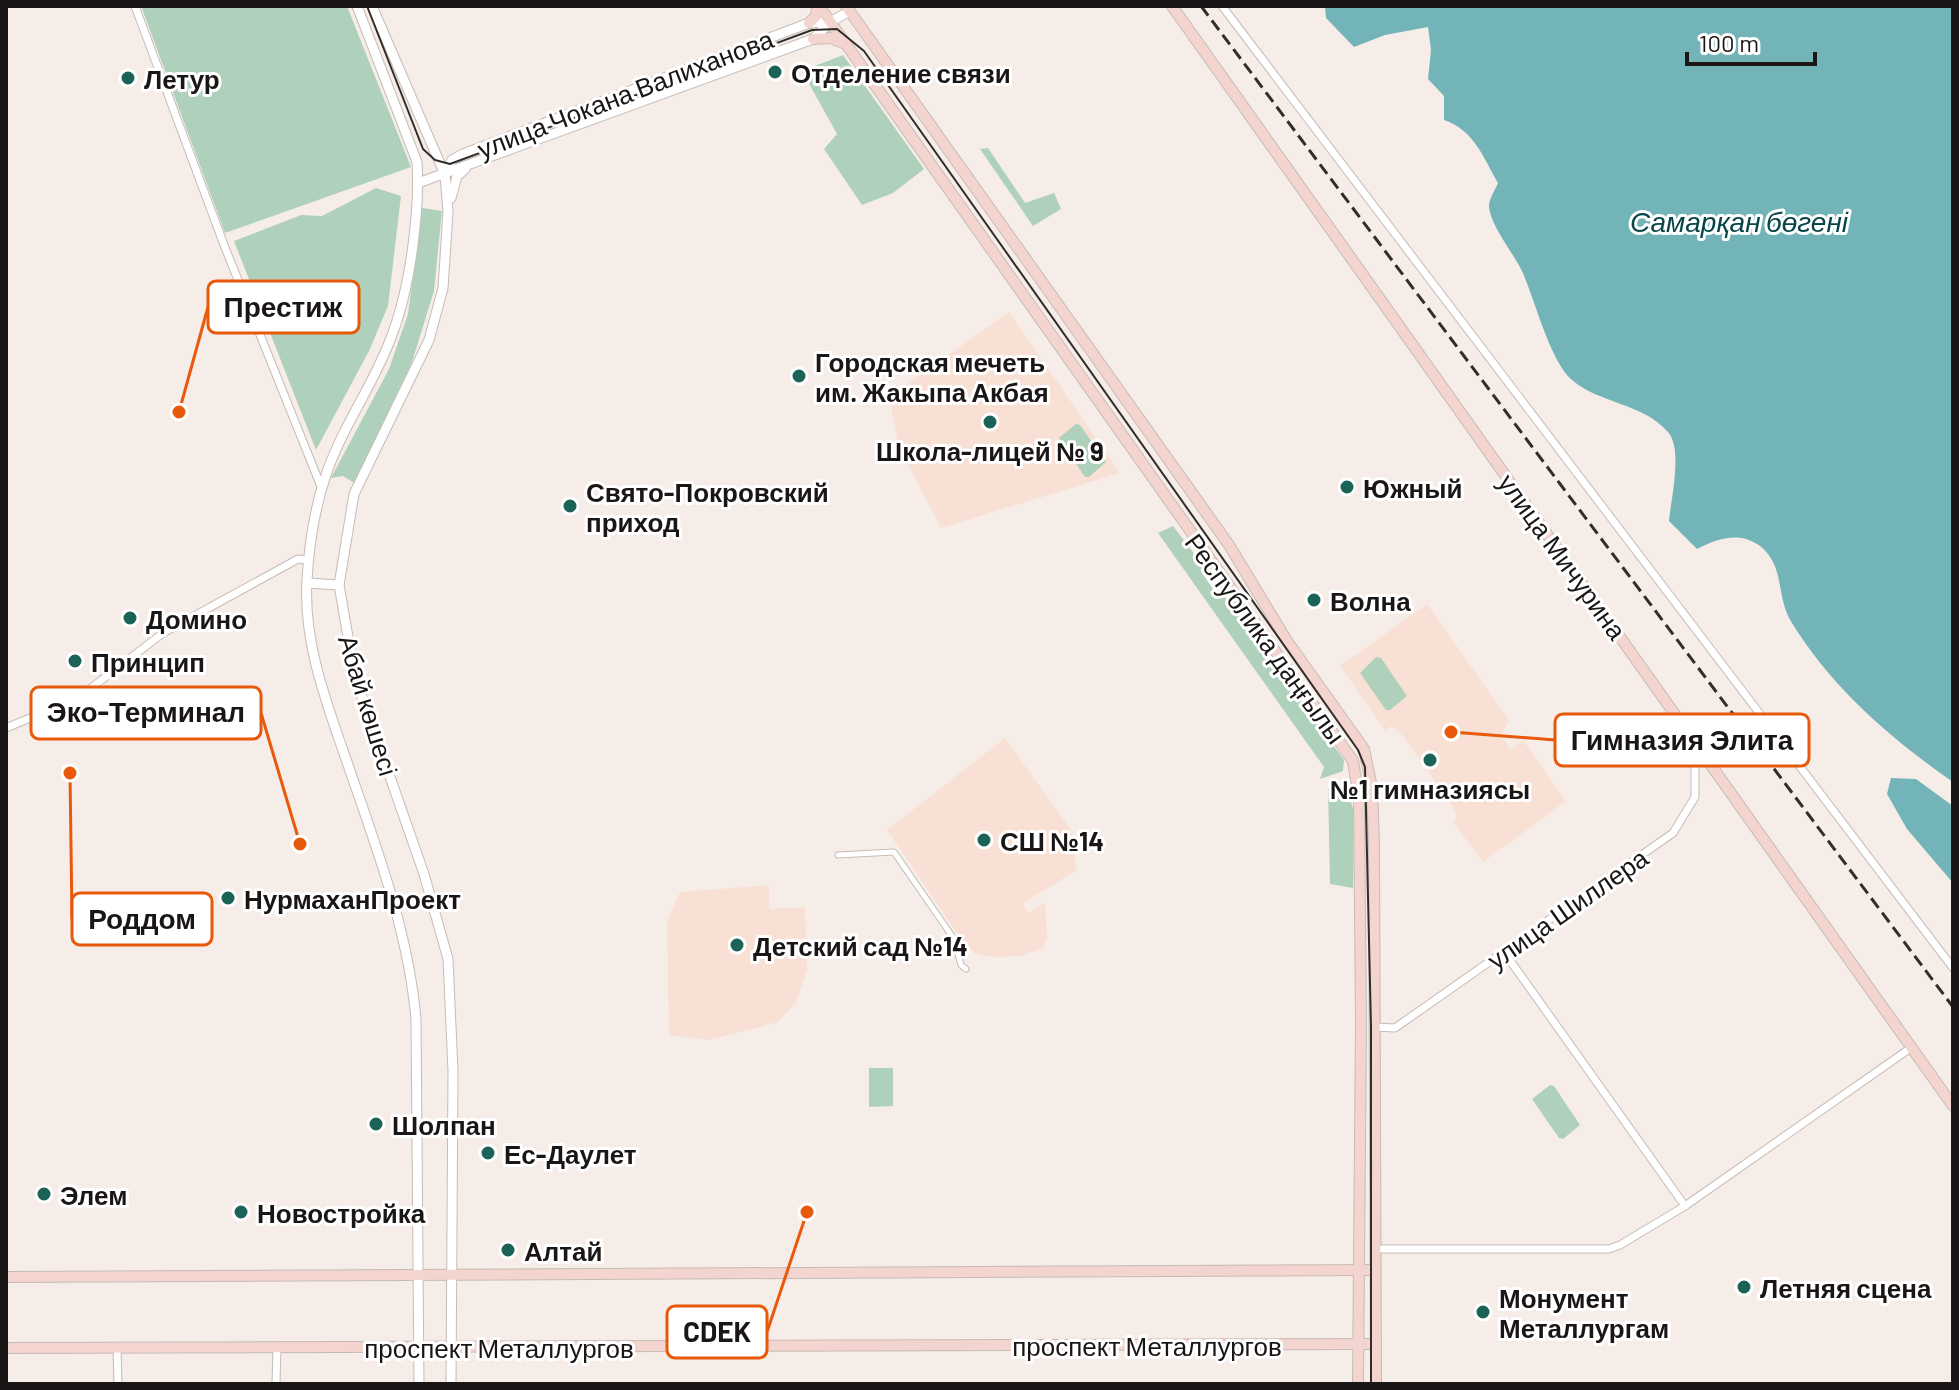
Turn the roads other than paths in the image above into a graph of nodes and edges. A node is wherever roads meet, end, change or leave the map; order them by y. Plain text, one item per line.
1 (135, 6) edge
2 (357, 6) edge
3 (372, 6) edge
4 (818, 6) edge
5 (1172, 6) edge
6 (1222, 6) edge
7 (848, 9) edge
8 (830, 22) junction
9 (809, 23) junction
10 (813, 39) junction
11 (846, 44) junction
12 (432, 149) junction
13 (463, 154) junction
14 (468, 166) junction
15 (445, 175) junction
16 (418, 183) junction
17 (449, 209) junction
18 (322, 489) junction
19 (309, 560) junction
20 (307, 583) junction
21 (339, 585) junction
22 (6, 728) edge
23 (1695, 740) junction
24 (838, 855) dead end
25 (1504, 952) junction
26 (1953, 968) edge
27 (966, 969) dead end
28 (1374, 1027) junction
29 (1912, 1047) junction
30 (1953, 1106) edge
31 (1685, 1206) junction
32 (1375, 1249) junction
33 (1358, 1270) junction
34 (1375, 1270) junction
35 (415, 1274) junction
36 (450, 1275) junction
37 (6, 1277) edge
38 (1358, 1344) junction
39 (1376, 1344) junction
40 (277, 1347) junction
41 (418, 1347) junction
42 (451, 1347) junction
43 (6, 1348) edge
44 (117, 1348) junction
45 (118, 1384) edge
46 (276, 1384) edge
47 (419, 1384) edge
48 (451, 1384) edge
49 (1358, 1384) edge
50 (1376, 1384) edge

1 - 18 street
2 - 16 street, Абай көшесі
3 - 12 street, Абай көшесі
4 - 8 main road, Республика даңғылы
4 - 9 main road
5 - 23 main road, улица Мичурина
6 - 26 street
7 - 8 street
7 - 28 main road, Республика даңғылы
8 - 9 street, улица Чокана Валиханова
8 - 10 street, улица Чокана Валиханова
8 - 11 main road, Республика даңғылы
9 - 13 street, улица Чокана Валиханова
10 - 11 main road
10 - 14 street, улица Чокана Валиханова
11 - 33 main road, Республика даңғылы
12 - 13 street
12 - 15 street, Абай көшесі
13 - 15 street, улица Чокана Валиханова
14 - 15 street, улица Чокана Валиханова
14 - 17 street
15 - 16 street
15 - 17 street, Абай көшесі
16 - 18 street, Абай көшесі
17 - 21 street, Абай көшесі
18 - 19 street, Абай көшесі
19 - 20 street, Абай көшесі
19 - 22 street
20 - 21 street
20 - 35 street, Абай көшесі
21 - 36 street, Абай көшесі
23 - 25 street, улица Шиллера
23 - 29 main road, улица Мичурина
24 - 27 street
25 - 28 street, улица Шиллера
25 - 31 street
28 - 32 main road, Республика даңғылы
29 - 30 main road, улица Мичурина
29 - 31 street
31 - 32 street
32 - 34 main road, Республика даңғылы
33 - 34 main road
33 - 36 main road
33 - 38 main road, Республика даңғылы
34 - 39 main road, Республика даңғылы
35 - 36 main road
35 - 37 main road
35 - 41 street, Абай көшесі
36 - 42 street, Абай көшесі
38 - 39 main road, проспект Металлургов
38 - 42 main road, проспект Металлургов
38 - 49 main road, Республика даңғылы
39 - 50 main road, Республика даңғылы
40 - 41 main road, проспект Металлургов
40 - 44 main road, проспект Металлургов
40 - 46 street
41 - 42 main road, проспект Металлургов
41 - 47 street, Абай көшесі
42 - 48 street, Абай көшесі
43 - 44 main road, проспект Металлургов
44 - 45 street

